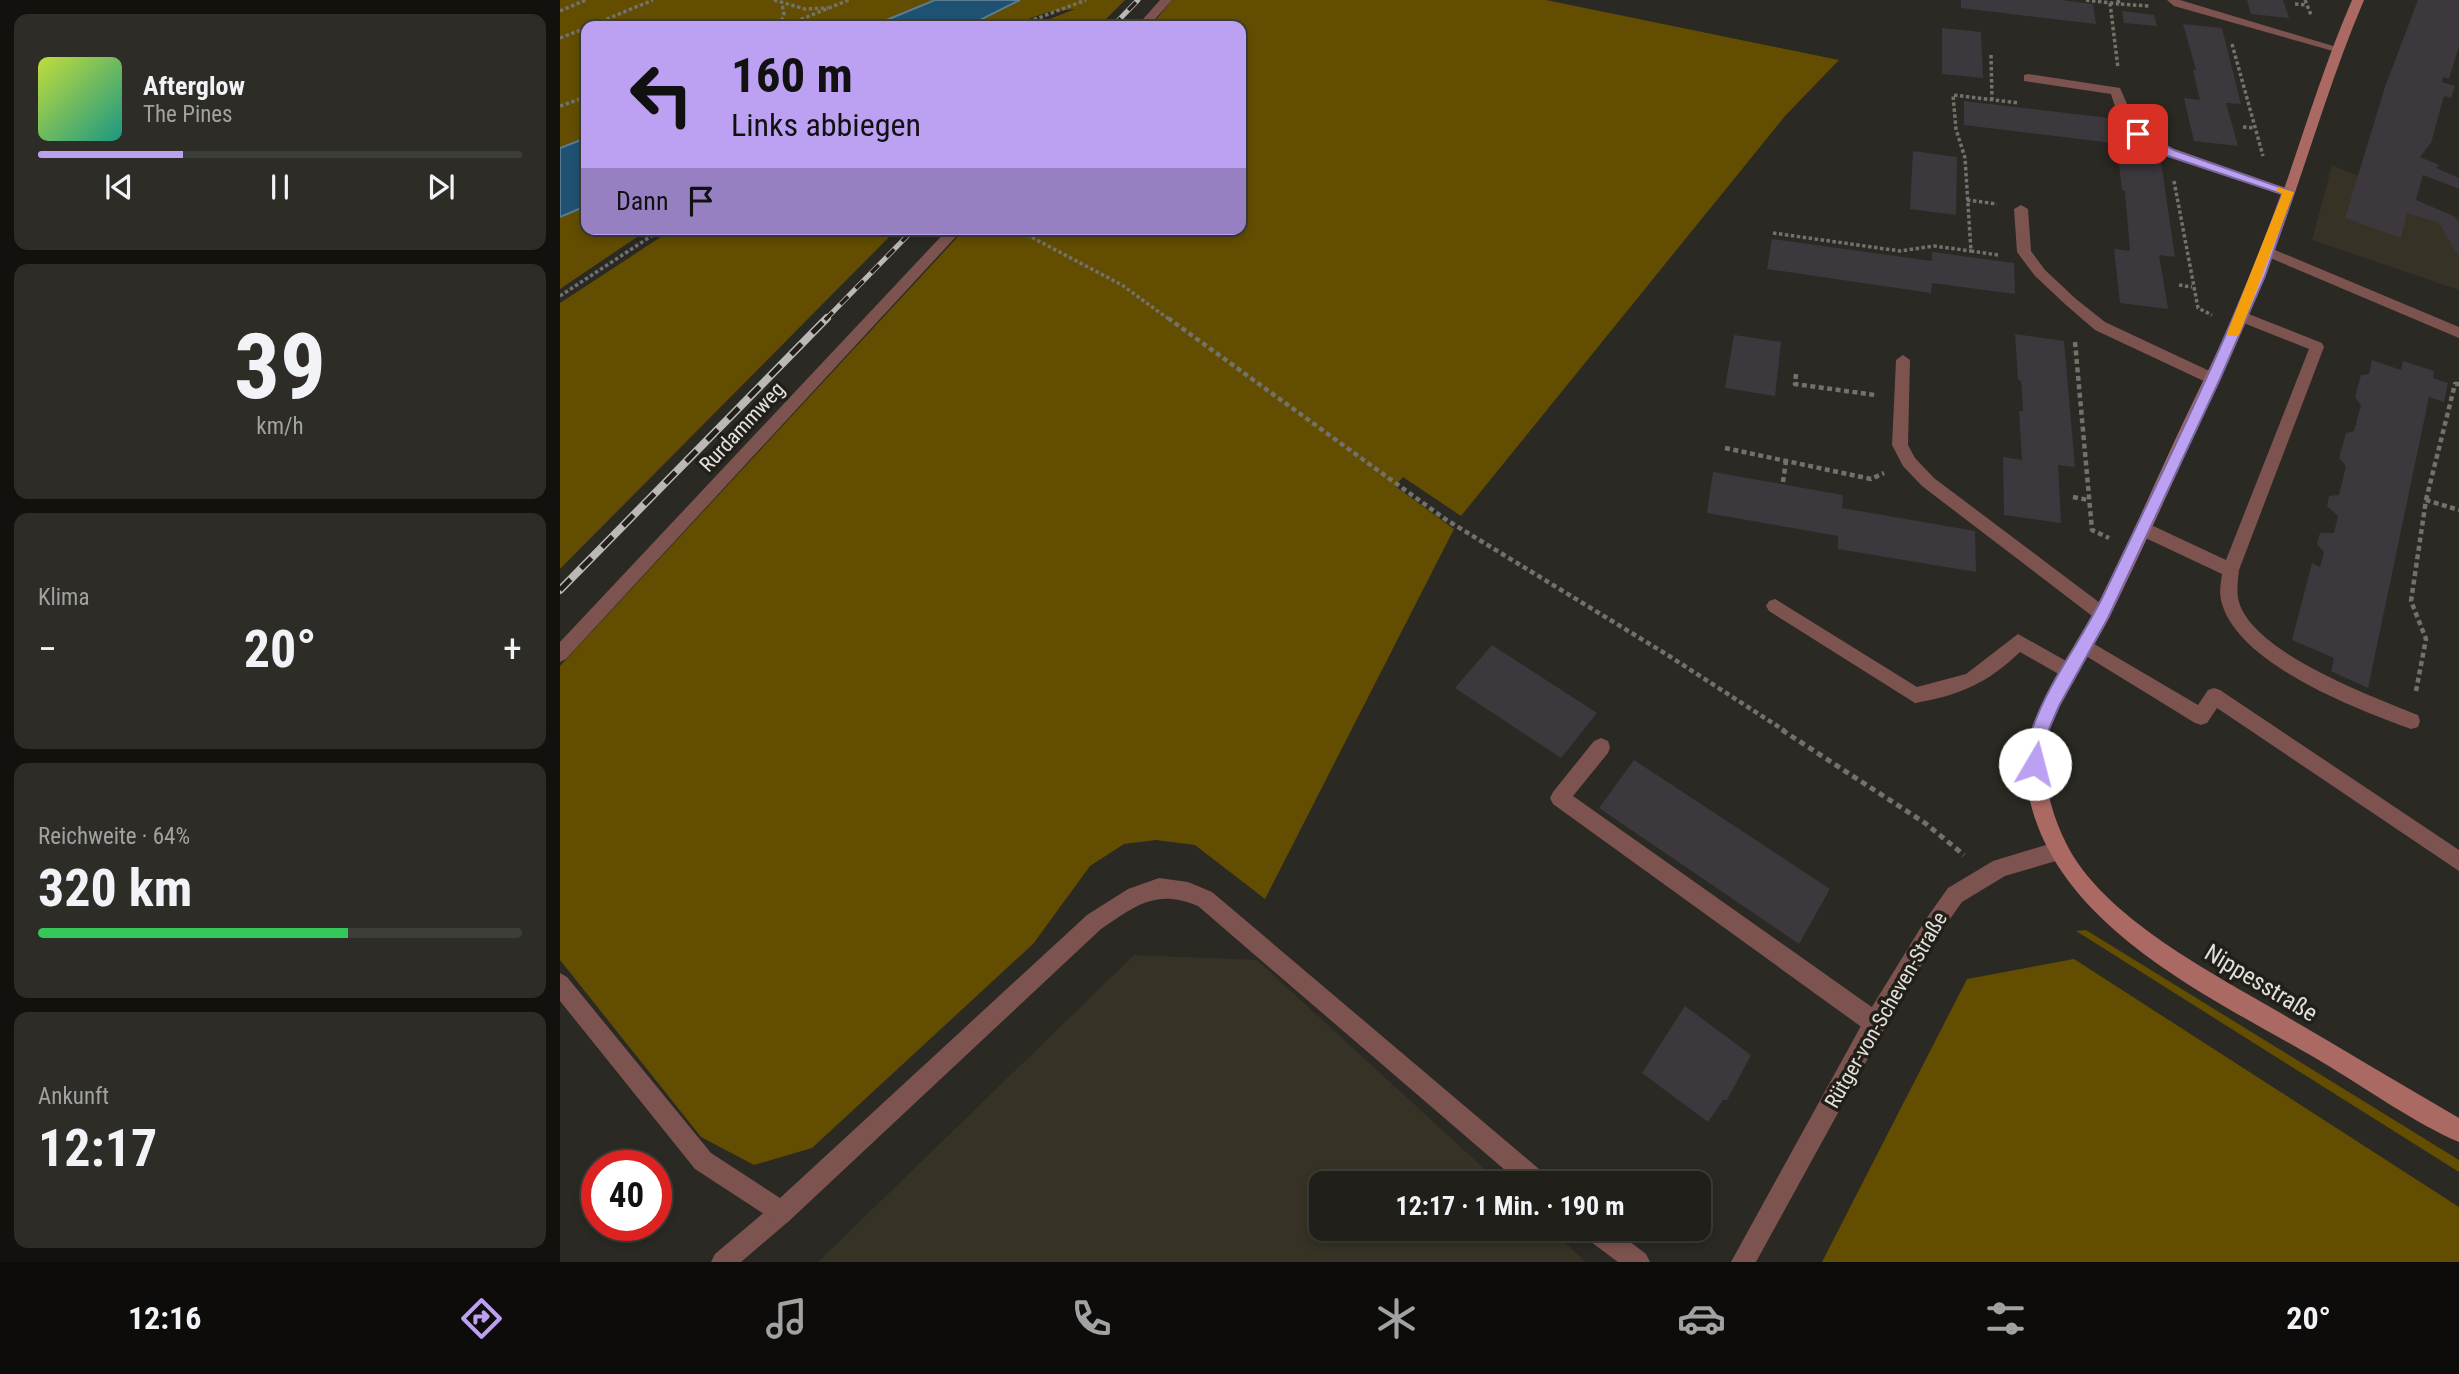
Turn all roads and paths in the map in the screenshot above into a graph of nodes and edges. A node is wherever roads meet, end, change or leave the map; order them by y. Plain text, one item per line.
1 (586, 0) edge
2 (653, 0) edge
3 (774, 0) edge
4 (849, 0) edge
5 (1086, 0) edge
6 (1166, 0) edge
7 (2086, 0) edge
8 (2174, 0) edge
9 (2358, 0) edge
10 (782, 3) junction
11 (2110, 3) junction
12 (2119, 4) dead end
13 (2295, 4) dead end
14 (2307, 5) dead end
15 (835, 8) junction
16 (560, 11) edge
17 (2234, 20) junction
18 (602, 21) edge
19 (783, 21) edge
20 (797, 21) edge
21 (1030, 21) edge
22 (1147, 21) edge
23 (581, 30) edge
24 (560, 38) edge
25 (2337, 49) junction
26 (1991, 55) dead end
27 (2028, 78) dead end
28 (2116, 91) junction
29 (1953, 95) dead end
30 (581, 99) edge
31 (1992, 100) dead end
32 (560, 106) edge
33 (2243, 127) dead end
34 (2254, 128) junction
35 (2169, 153) junction
36 (2296, 167) junction
37 (2288, 192) junction
38 (2021, 209) dead end
39 (1773, 233) dead end
40 (653, 235) edge
41 (950, 235) edge
42 (1027, 235) edge
43 (1971, 251) junction
44 (2268, 252) junction
45 (2029, 261) junction
46 (2179, 285) dead end
47 (2192, 287) junction
48 (560, 296) edge
49 (2071, 302) junction
50 (2239, 321) junction
51 (2459, 333) edge
52 (1903, 360) dead end
53 (1796, 374) dead end
54 (2213, 379) junction
55 (2459, 384) edge
56 (1902, 400) junction
57 (1725, 448) dead end
58 (1786, 461) junction
59 (1909, 462) junction
60 (1783, 482) dead end
61 (2073, 497) dead end
62 (2088, 500) junction
63 (2426, 500) junction
64 (2459, 510) edge
65 (2143, 529) junction
66 (2133, 549) junction
67 (2231, 570) junction
68 (1775, 606) dead end
69 (2102, 614) junction
70 (2084, 646) junction
71 (560, 654) edge
72 (2069, 672) junction
73 (2411, 720) joint
74 (1601, 747) dead end
75 (2059, 851) junction
76 (2459, 861) edge
77 (1987, 874) junction
78 (560, 984) edge
79 (1875, 1023) junction
80 (2459, 1131) edge
81 (1524, 1171) edge
82 (781, 1213) junction
83 (1609, 1241) edge
84 (723, 1262) edge
85 (1638, 1262) edge
86 (1743, 1262) edge

1 - 16 path
2 - 18 path
3 - 10 path
4 - 15 path
5 - 21 path
6 - 22 street
7 - 11 path
8 - 17 street
9 - 25 street
10 - 15 path
10 - 19 path
11 - 12 path
11 - 28 path
13 - 14 path
15 - 20 path
17 - 25 street
17 - 34 path
23 - 24 path
25 - 36 street
26 - 31 path
27 - 28 street
28 - 35 street
29 - 43 path
30 - 32 path
33 - 34 path
34 - 36 path
35 - 37 street
35 - 47 path
36 - 37 street
37 - 44 street
38 - 45 street
39 - 43 path
40 - 48 path
41 - 71 street, Rurdammweg
42 - 77 path
43 - 45 path
44 - 50 street
44 - 51 street
45 - 49 street
46 - 47 path
47 - 50 path
49 - 54 street
49 - 62 path
50 - 54 street
50 - 67 street
52 - 56 street
53 - 56 path
54 - 65 street
55 - 63 path
56 - 59 street
57 - 58 path
58 - 59 path
58 - 60 path
59 - 69 street
61 - 62 path
62 - 66 path
63 - 64 path
63 - 73 path
65 - 66 street
65 - 67 street
66 - 69 street
67 - 73 street
68 - 72 street
69 - 70 street
70 - 72 street
70 - 76 street
72 - 75 street
74 - 79 street
75 - 77 street, Rütger-von-Scheven-Straße
75 - 80 street, Nippesstraße
77 - 79 street, Rütger-von-Scheven-Straße
78 - 82 street
79 - 86 street, Rütger-von-Scheven-Straße
81 - 82 street
82 - 84 street
83 - 85 street

